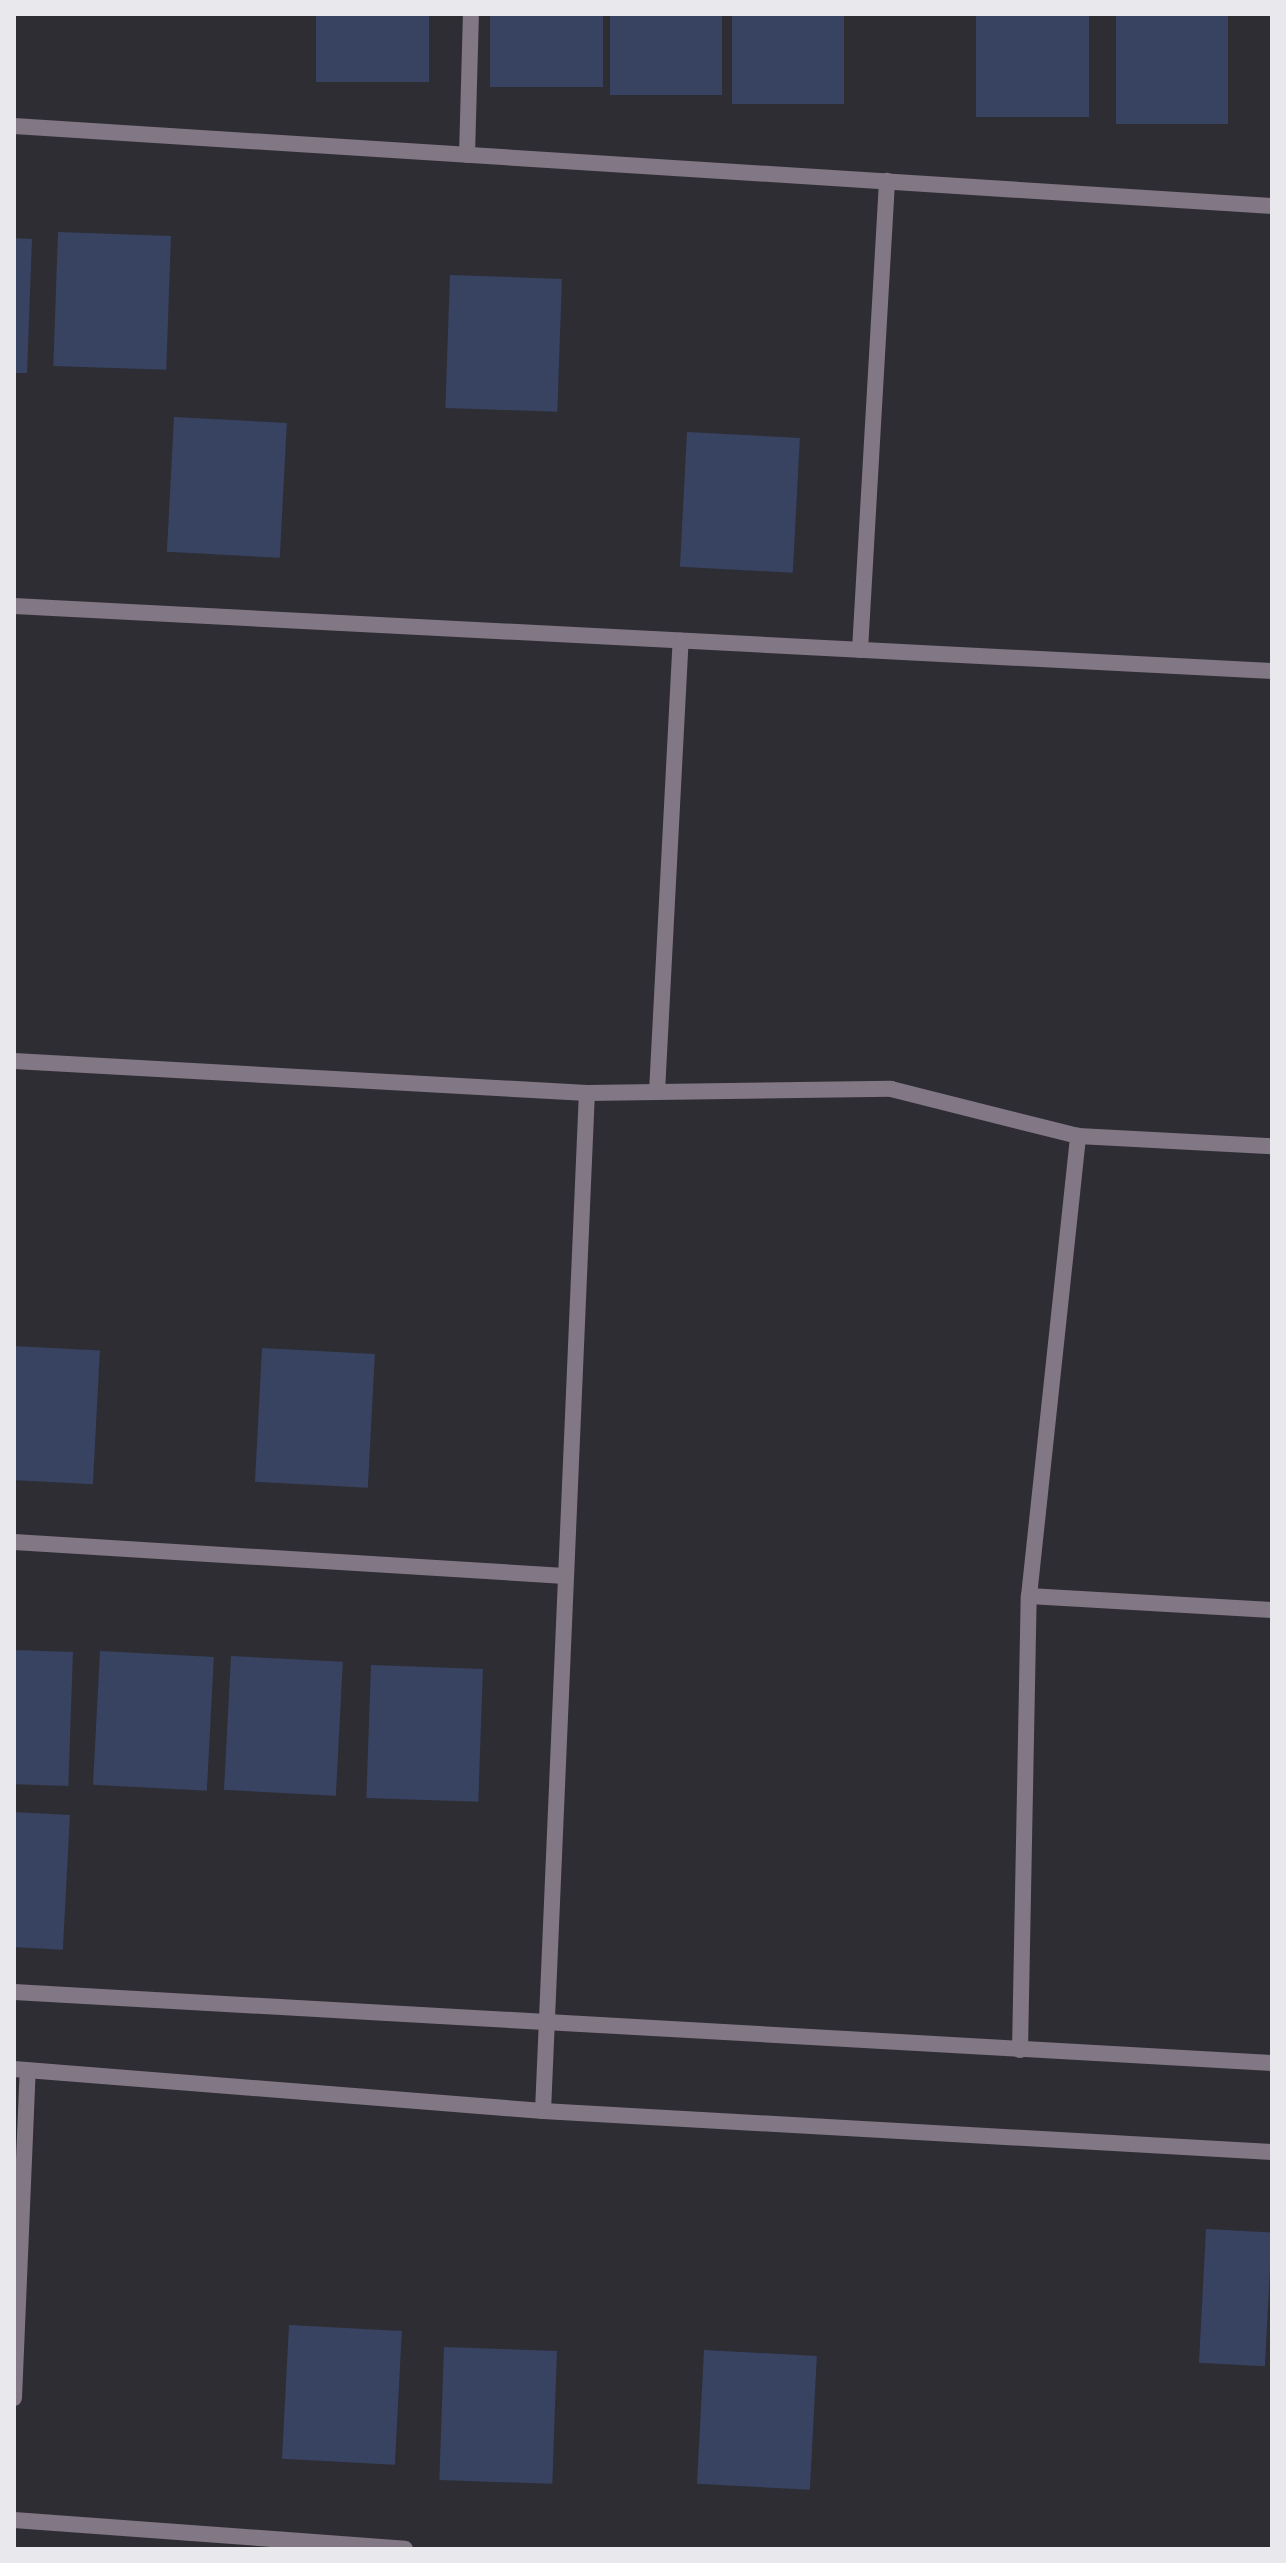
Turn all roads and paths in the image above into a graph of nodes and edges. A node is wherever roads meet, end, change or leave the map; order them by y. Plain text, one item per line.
1 (471, 14) edge
2 (14, 126) edge
3 (467, 155) junction
4 (887, 181) junction
5 (1272, 206) edge
6 (14, 606) edge
7 (681, 641) junction
8 (860, 650) junction
9 (1272, 671) edge
10 (14, 1061) edge
11 (657, 1092) junction
12 (587, 1093) junction
13 (1078, 1136) junction
14 (1272, 1146) edge
15 (14, 1542) edge
16 (565, 1576) junction
17 (1029, 1596) junction
18 (1272, 1610) edge
19 (14, 1992) edge
20 (545, 2023) junction
21 (1020, 2050) junction
22 (1272, 2063) edge
23 (21, 2069) edge
24 (543, 2111) junction
25 (1272, 2152) edge
26 (14, 2398) edge
27 (14, 2520) edge
28 (405, 2549) edge

1 - 3 street
2 - 3 street
3 - 4 street
4 - 5 street
4 - 8 street
6 - 7 street
7 - 8 street
7 - 11 street
8 - 9 street
10 - 12 street
11 - 12 street
11 - 13 street
12 - 16 street
13 - 14 street
13 - 17 street
15 - 16 street
16 - 20 street
17 - 18 street
17 - 21 street
19 - 20 street
20 - 21 street
20 - 24 street
21 - 22 street
23 - 24 street
23 - 26 street
24 - 25 street
27 - 28 street

